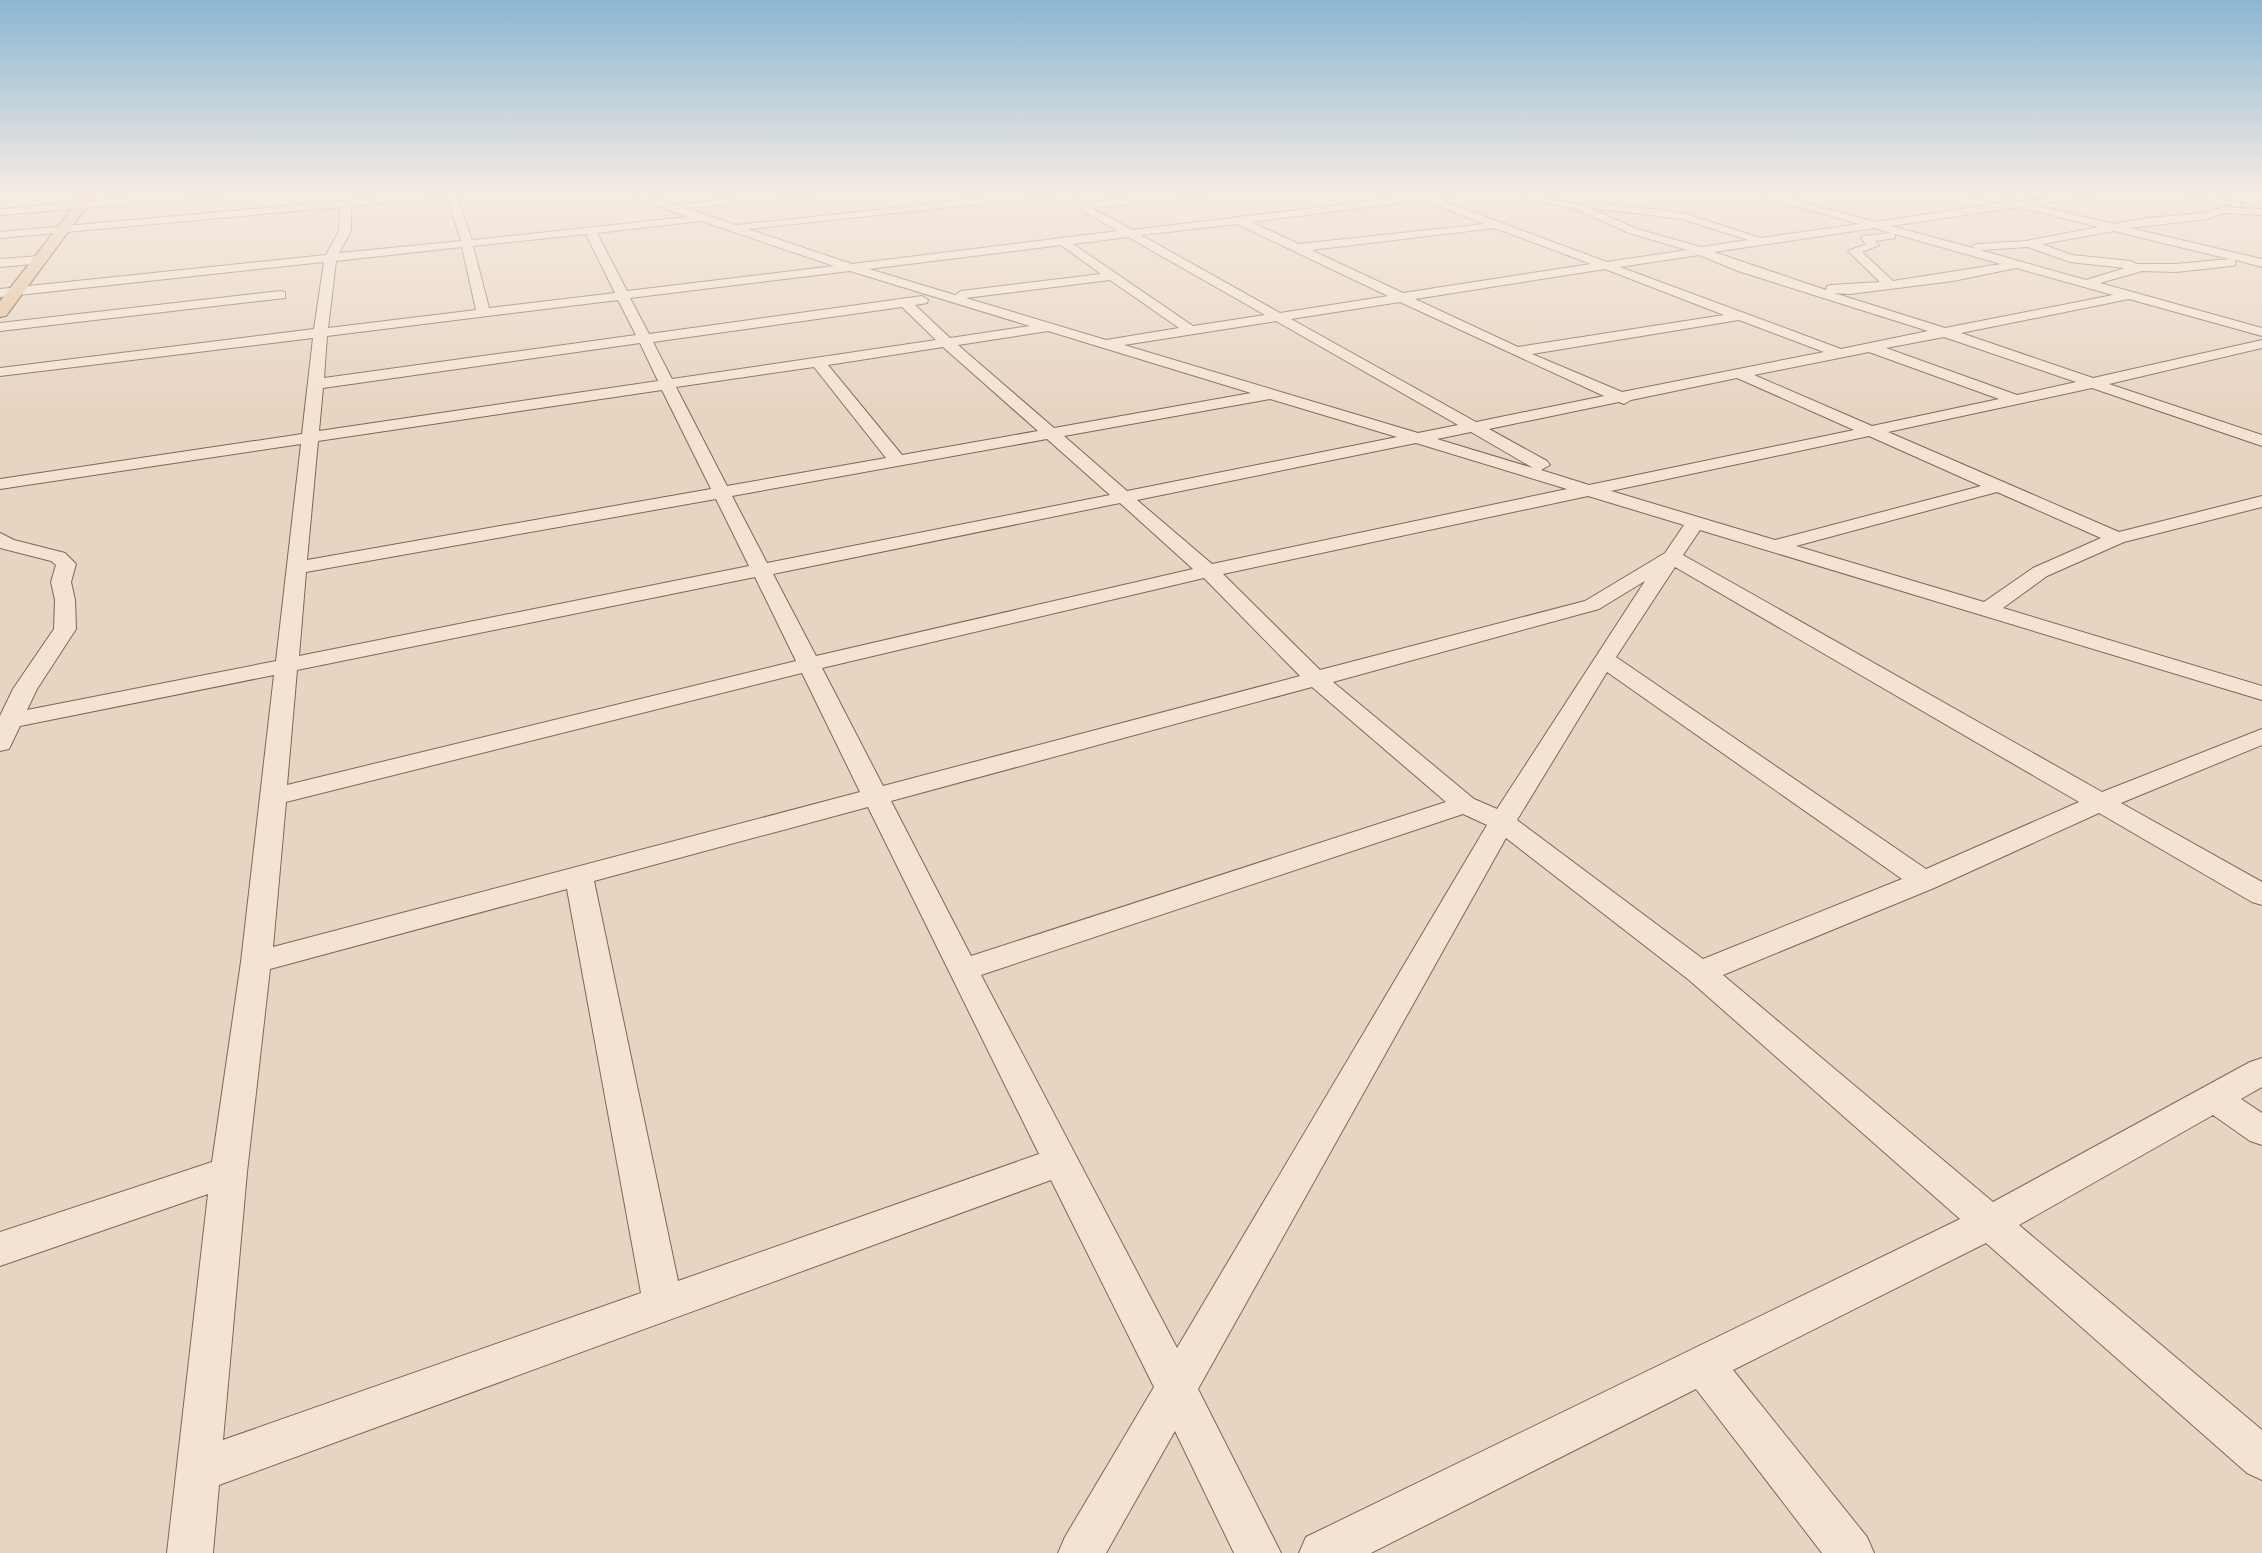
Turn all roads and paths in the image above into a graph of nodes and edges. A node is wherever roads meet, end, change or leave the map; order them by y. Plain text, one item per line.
1 (36, 265) edge
2 (266, 265) edge
3 (329, 265) edge
4 (472, 265) edge
5 (608, 265) edge
6 (844, 265) edge
7 (862, 265) edge
8 (1098, 265) edge
9 (1187, 265) edge
10 (1334, 265) edge
11 (1610, 265) edge
12 (1738, 265) edge
13 (1869, 265) edge
14 (2011, 265) edge
15 (2023, 265) edge
16 (2129, 265) edge
17 (2201, 265) edge
18 (1607, 266) junction
19 (849, 267) junction
20 (2141, 267) junction
21 (1113, 276) junction
22 (1889, 284) junction
23 (2088, 284) junction
24 (1806, 289) junction
25 (16, 291) junction
26 (0, 293) edge
27 (622, 294) junction
28 (280, 295) dead end
29 (2130, 295) junction
30 (951, 297) junction
31 (1402, 298) junction
32 (906, 303) junction
33 (483, 311) junction
34 (0, 312) edge
35 (1740, 316) junction
36 (1279, 317) junction
37 (0, 327) edge
38 (1050, 327) junction
39 (1190, 330) junction
40 (321, 331) junction
41 (1944, 332) junction
42 (2262, 332) edge
43 (643, 338) junction
44 (947, 343) junction
45 (1105, 344) junction
46 (2262, 344) edge
47 (1869, 347) junction
48 (1516, 352) junction
49 (1839, 353) junction
50 (818, 362) junction
51 (0, 372) edge
52 (1739, 374) junction
53 (316, 384) junction
54 (667, 384) junction
55 (2095, 384) junction
56 (1273, 394) junction
57 (1624, 399) junction
58 (2013, 399) junction
59 (1475, 428) junction
60 (1871, 430) junction
61 (1052, 434) junction
62 (310, 437) junction
63 (1420, 438) junction
64 (2262, 441) edge
65 (897, 460) junction
66 (0, 483) edge
67 (1996, 487) junction
68 (1585, 490) junction
69 (723, 491) junction
70 (1126, 497) junction
71 (2262, 501) edge
72 (1696, 521) junction
73 (2117, 538) junction
74 (0, 539) edge
75 (1778, 545) junction
76 (1671, 557) junction
77 (296, 568) junction
78 (761, 569) junction
79 (1208, 571) junction
80 (1987, 610) junction
81 (1604, 659) junction
82 (807, 664) junction
83 (285, 665) junction
84 (1317, 680) junction
85 (2262, 693) edge
86 (4, 722) edge
87 (2262, 736) edge
88 (0, 744) edge
89 (272, 797) junction
90 (876, 798) junction
91 (2103, 801) junction
92 (1465, 805) junction
93 (1502, 822) junction
94 (579, 877) junction
95 (1924, 881) junction
96 (2262, 895) edge
97 (256, 962) junction
98 (963, 970) junction
99 (1700, 972) junction
100 (2262, 1071) edge
101 (2214, 1098) junction
102 (2262, 1131) edge
103 (1060, 1162) junction
104 (229, 1172) junction
105 (1989, 1223) junction
106 (0, 1249) edge
107 (663, 1304) junction
108 (1703, 1365) junction
109 (1177, 1386) junction
110 (2262, 1458) edge
111 (199, 1470) junction
112 (190, 1553) edge
113 (1081, 1553) edge
114 (1258, 1553) edge
115 (1322, 1553) edge
116 (1851, 1553) edge

1 - 25 main road
2 - 25 street
3 - 40 street
4 - 33 street
5 - 27 street
6 - 19 street
7 - 19 street
8 - 21 street
9 - 36 street
10 - 31 street
11 - 18 street
12 - 24 street
13 - 22 street
14 - 22 street
15 - 23 street
16 - 20 street
17 - 20 street
18 - 31 street
18 - 35 street
19 - 27 street
19 - 30 street
20 - 23 street
21 - 30 street
21 - 39 street
22 - 24 street
23 - 29 street
24 - 41 street
25 - 26 street
25 - 34 main road
27 - 33 street
27 - 43 street
28 - 37 street
29 - 41 street
29 - 42 street
30 - 32 street
30 - 38 street
31 - 36 street
31 - 48 street
32 - 43 street
32 - 44 street
33 - 40 street
35 - 48 street
35 - 49 street
36 - 39 street
36 - 59 street
38 - 44 street
38 - 45 street
39 - 45 street
40 - 51 street
40 - 53 street
41 - 47 street
41 - 55 street
43 - 53 street
43 - 54 street
44 - 50 street
44 - 61 street
45 - 56 street
46 - 55 street
47 - 49 street
47 - 58 street
48 - 57 street
49 - 52 street
50 - 54 street
50 - 65 street
52 - 57 street
52 - 60 street
53 - 62 street
54 - 62 street
54 - 69 street
55 - 58 street
55 - 64 street
56 - 61 street
56 - 63 street
57 - 59 street
58 - 60 street
59 - 63 street
59 - 68 street
60 - 67 street
60 - 68 street
61 - 65 street
61 - 70 street
62 - 66 street
62 - 77 street
63 - 68 street
63 - 70 street
65 - 69 street
67 - 73 street
67 - 75 street
68 - 72 street
68 - 79 street
69 - 77 street
69 - 78 street
70 - 78 street
70 - 79 street
71 - 73 street
72 - 75 street
72 - 76 street
73 - 80 street
74 - 86 street
75 - 80 street
76 - 81 street
76 - 84 street
76 - 91 street
77 - 83 street
78 - 82 street
78 - 83 street
79 - 82 street
79 - 84 street
80 - 85 street
81 - 93 street
81 - 95 street
82 - 89 street
82 - 90 street
83 - 86 street
83 - 89 street
84 - 90 street
84 - 92 street
86 - 88 street
87 - 91 street
89 - 97 street
90 - 94 street
90 - 98 street
91 - 95 street
91 - 96 street
92 - 93 street
92 - 98 street
93 - 99 street
93 - 109 street
94 - 97 street
94 - 107 street
95 - 99 street
97 - 104 street
98 - 103 street
99 - 105 street
100 - 101 street
101 - 102 street
101 - 105 street
103 - 107 street
103 - 109 street
104 - 106 street
104 - 111 street
105 - 108 street
105 - 110 street
107 - 111 street
108 - 115 street
108 - 116 street
109 - 113 street
109 - 114 street
111 - 112 street

